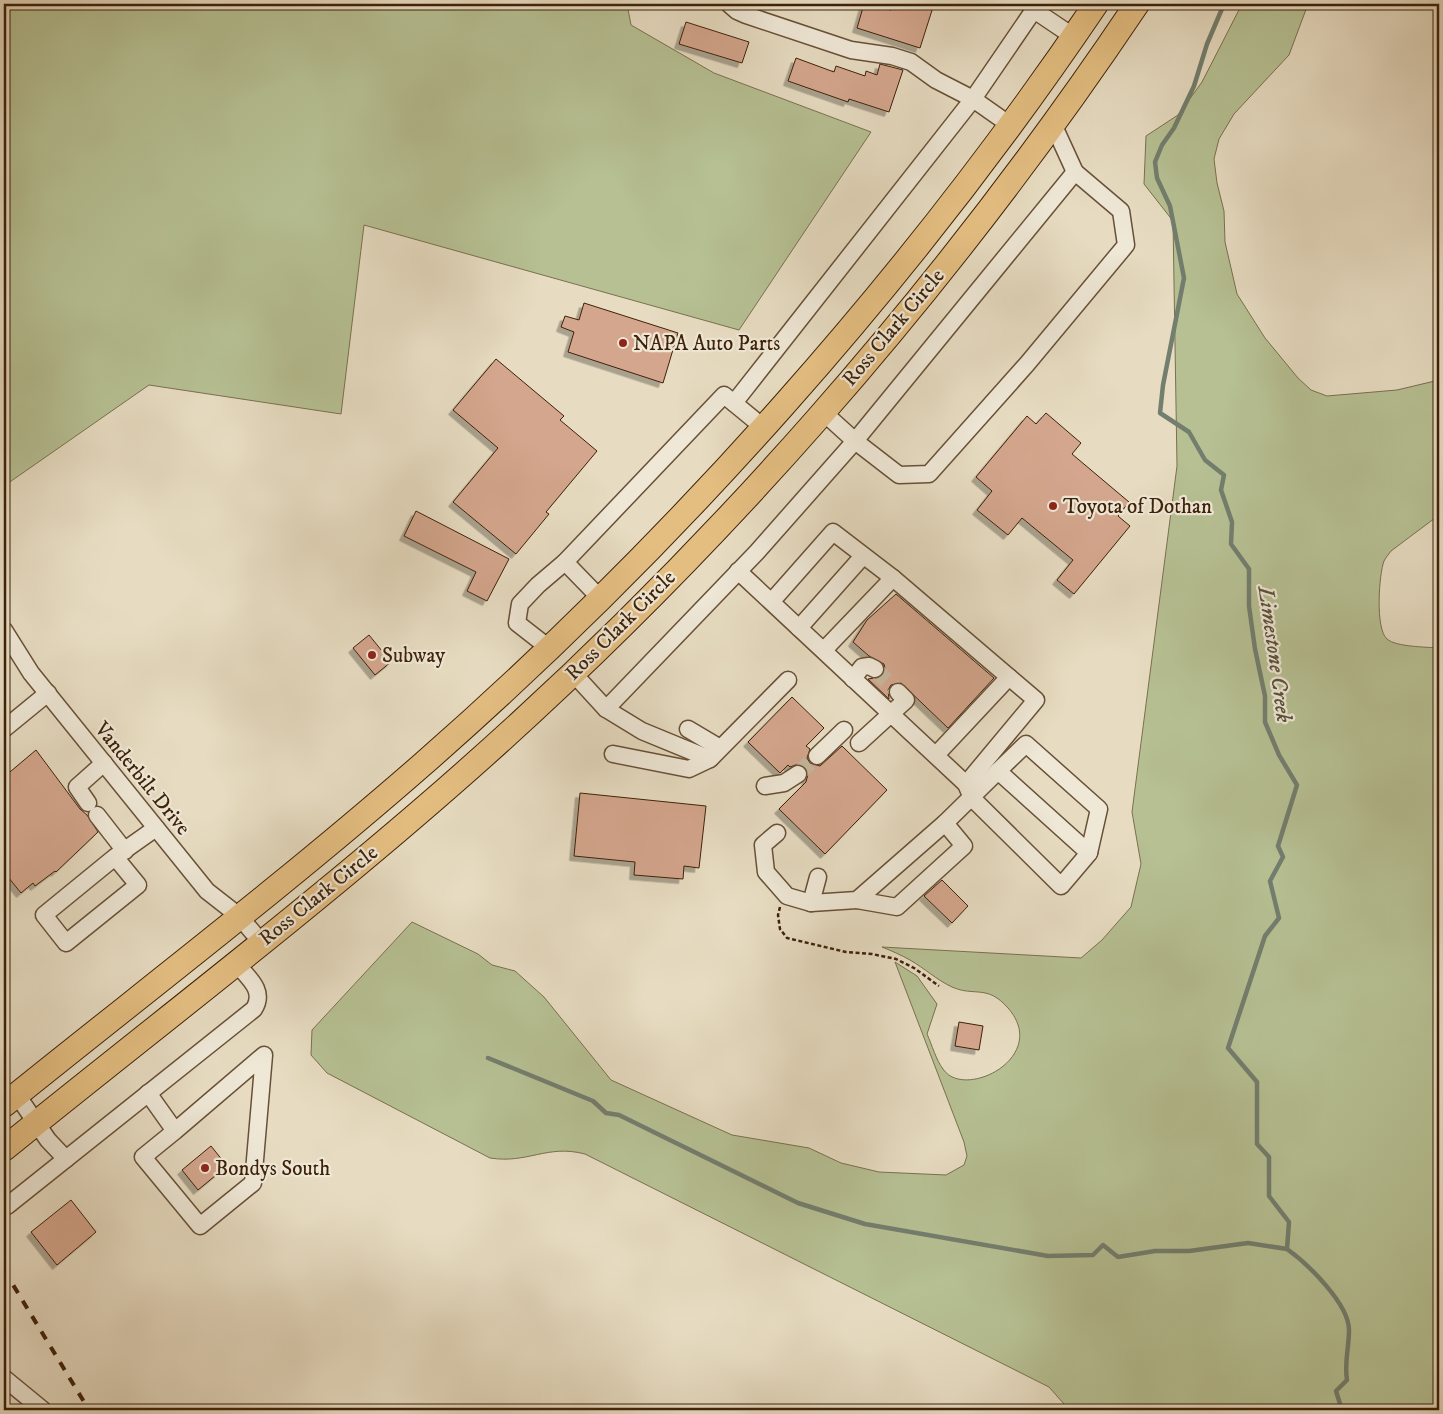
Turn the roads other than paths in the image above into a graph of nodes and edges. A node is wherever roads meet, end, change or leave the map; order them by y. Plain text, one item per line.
1 (730, 4) edge
2 (1096, 4) edge
3 (1137, 4) edge
4 (1036, 7) edge
5 (1074, 37) junction
6 (973, 99) junction
7 (1053, 124) junction
8 (1010, 125) junction
9 (1037, 146) junction
10 (1075, 172) junction
11 (796, 390) junction
12 (734, 403) junction
13 (823, 412) junction
14 (763, 427) junction
15 (856, 441) junction
16 (863, 556) junction
17 (564, 562) junction
18 (738, 571) junction
19 (893, 578) junction
20 (600, 598) junction
21 (772, 602) junction
22 (799, 628) junction
23 (4, 630) edge
24 (549, 648) junction
25 (824, 650) junction
26 (875, 669) dead end
27 (573, 673) junction
28 (1009, 678) junction
29 (853, 679) junction
30 (788, 680) dead end
31 (898, 692) dead end
32 (48, 693) junction
33 (606, 709) junction
34 (889, 714) junction
35 (4, 729) edge
36 (688, 729) dead end
37 (844, 730) dead end
38 (859, 743) dead end
39 (613, 754) dead end
40 (715, 754) junction
41 (936, 755) junction
42 (817, 756) tunnel mouth
43 (104, 763) junction
44 (422, 764) junction
45 (998, 771) junction
46 (798, 774) tunnel mouth
47 (765, 786) dead end
48 (446, 789) junction
49 (969, 791) junction
50 (945, 823) junction
51 (156, 828) junction
52 (777, 833) dead end
53 (1088, 853) junction
54 (120, 854) junction
55 (818, 877) dead end
56 (857, 900) junction
57 (811, 903) junction
58 (239, 916) junction
59 (261, 942) junction
60 (235, 962) junction
61 (148, 1093) junction
62 (10, 1100) edge
63 (38, 1122) junction
64 (175, 1131) junction
65 (4, 1149) edge
66 (66, 1159) junction
67 (5, 1204) edge
68 (4, 1378) edge
69 (43, 1410) edge

1 - 6 street
2 - 5 highway, Ross Clark Circle
3 - 7 highway, Ross Clark Circle
4 - 5 street
4 - 6 street
5 - 8 highway, Ross Clark Circle
6 - 8 street
6 - 12 street
7 - 9 highway, Ross Clark Circle
7 - 10 street
8 - 9 highway
8 - 11 highway, Ross Clark Circle
9 - 13 highway, Ross Clark Circle
10 - 15 street
10 - 15 street
11 - 13 highway
11 - 14 highway, Ross Clark Circle
12 - 14 street
12 - 17 street
13 - 15 street
13 - 27 highway, Ross Clark Circle
14 - 20 highway, Ross Clark Circle
15 - 18 street
16 - 19 street
16 - 21 street
16 - 22 street
17 - 20 street
17 - 24 street
18 - 21 street
18 - 33 street
19 - 25 street
19 - 28 street
20 - 24 highway, Ross Clark Circle
21 - 22 street
22 - 25 street
23 - 32 street, Vanderbilt Drive
24 - 27 highway
24 - 44 highway, Ross Clark Circle
25 - 29 street
26 - 29 street
27 - 33 street
27 - 48 highway, Ross Clark Circle
28 - 41 street
28 - 49 street
29 - 34 street
30 - 40 street
31 - 34 street
32 - 35 street
32 - 43 street, Vanderbilt Drive
33 - 40 street
34 - 38 street
34 - 41 street
36 - 40 street
37 - 42 street
39 - 40 street
41 - 49 street
43 - 51 street, Vanderbilt Drive
43 - 54 street
44 - 48 highway
44 - 58 highway, Ross Clark Circle
45 - 49 street
45 - 53 street
45 - 53 street
46 - 47 street
48 - 59 highway, Ross Clark Circle
49 - 50 street
49 - 53 street
50 - 56 street
50 - 56 street
51 - 54 street
51 - 58 street, Vanderbilt Drive
52 - 57 street
54 - 54 street
55 - 57 street
56 - 57 street
58 - 59 street, Vanderbilt Drive
58 - 62 highway, Ross Clark Circle
59 - 60 highway, Ross Clark Circle
60 - 61 street
60 - 63 highway, Ross Clark Circle
61 - 64 street
61 - 66 street
62 - 63 street
63 - 65 highway, Ross Clark Circle
63 - 66 street
64 - 64 street
66 - 67 street
68 - 69 street

